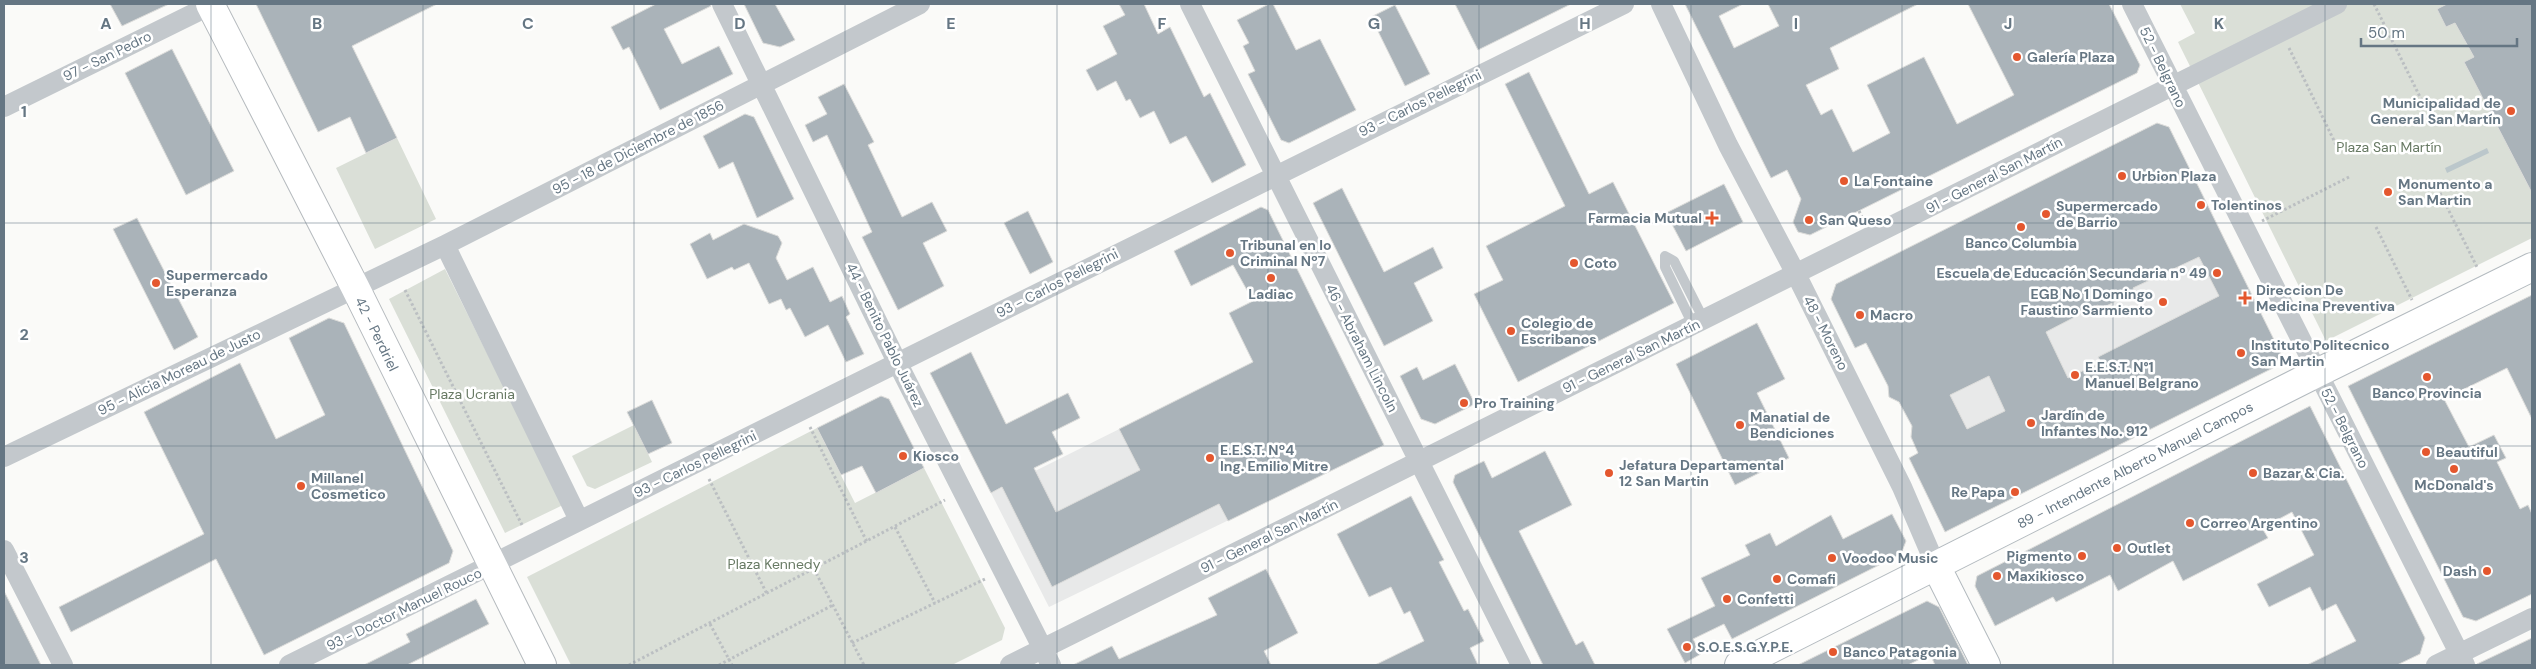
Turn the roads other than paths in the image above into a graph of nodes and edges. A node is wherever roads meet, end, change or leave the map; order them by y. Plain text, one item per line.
1 (211, 4) edge
2 (722, 4) edge
3 (920, 4) edge
4 (1190, 4) edge
5 (1624, 4) edge
6 (1661, 4) edge
7 (2132, 4) edge
8 (2337, 4) edge
9 (762, 83) junction
10 (2172, 85) junction
11 (4, 107) edge
12 (1273, 174) junction
13 (445, 245) junction
14 (2532, 268) edge
15 (1796, 274) junction
16 (355, 287) junction
17 (1699, 322) junction
18 (898, 364) junction
19 (2317, 373) junction
20 (4, 457) edge
21 (1420, 461) junction
22 (579, 520) junction
23 (4, 550) edge
24 (492, 566) junction
25 (1936, 566) junction
26 (2532, 618) edge
27 (1047, 657) edge
28 (2462, 659) edge
29 (63, 665) edge
30 (289, 665) edge
31 (542, 665) edge
32 (1010, 665) edge
33 (1521, 665) edge
34 (1739, 665) edge
35 (1986, 665) edge
36 (2436, 665) edge

1 - 11 street, 97 - San Pedro
1 - 16 street, 42 - Perdriel
2 - 9 street, 44 - Benito Pablo Juárez
3 - 9 street, 95 - 18 de Diciembre de 1856
4 - 12 street, 46 - Abraham Lincoln
5 - 12 street, 93 - Carlos Pellegrini
6 - 15 street, 48 - Moreno
7 - 10 street, 52 - Belgrano
8 - 10 street, 91 - General San Martín
9 - 13 street, 95 - 18 de Diciembre de 1856
9 - 18 street, 44 - Benito Pablo Juárez
10 - 15 street, 91 - General San Martín
10 - 19 street, 52 - Belgrano
12 - 18 street, 93 - Carlos Pellegrini
12 - 21 street, 46 - Abraham Lincoln
13 - 16 street, 95 - 18 de Diciembre de 1856
13 - 22 street
14 - 19 street, 89 - Intendente Alberto Manuel Campos
15 - 17 street, 91 - General San Martín
15 - 25 street, 48 - Moreno
16 - 20 street, 95 - Alicia Moreau de Justo
16 - 24 street, 42 - Perdriel
17 - 17 lane
17 - 21 street, 91 - General San Martín
18 - 22 street, 93 - Carlos Pellegrini
18 - 27 street, 44 - Benito Pablo Juárez
19 - 25 street, 89 - Intendente Alberto Manuel Campos
19 - 28 street, 52 - Belgrano
21 - 27 street, 91 - General San Martín
21 - 33 street, 46 - Abraham Lincoln
22 - 24 street, 93 - Carlos Pellegrini
23 - 29 street
24 - 30 street, 93 - Doctor Manuel Rouco
24 - 31 street, 42 - Perdriel
25 - 34 street, 89 - Intendente Alberto Manuel Campos
25 - 35 street, 48 - Moreno
26 - 28 street
27 - 32 street, 91 - General San Martín
28 - 36 street

